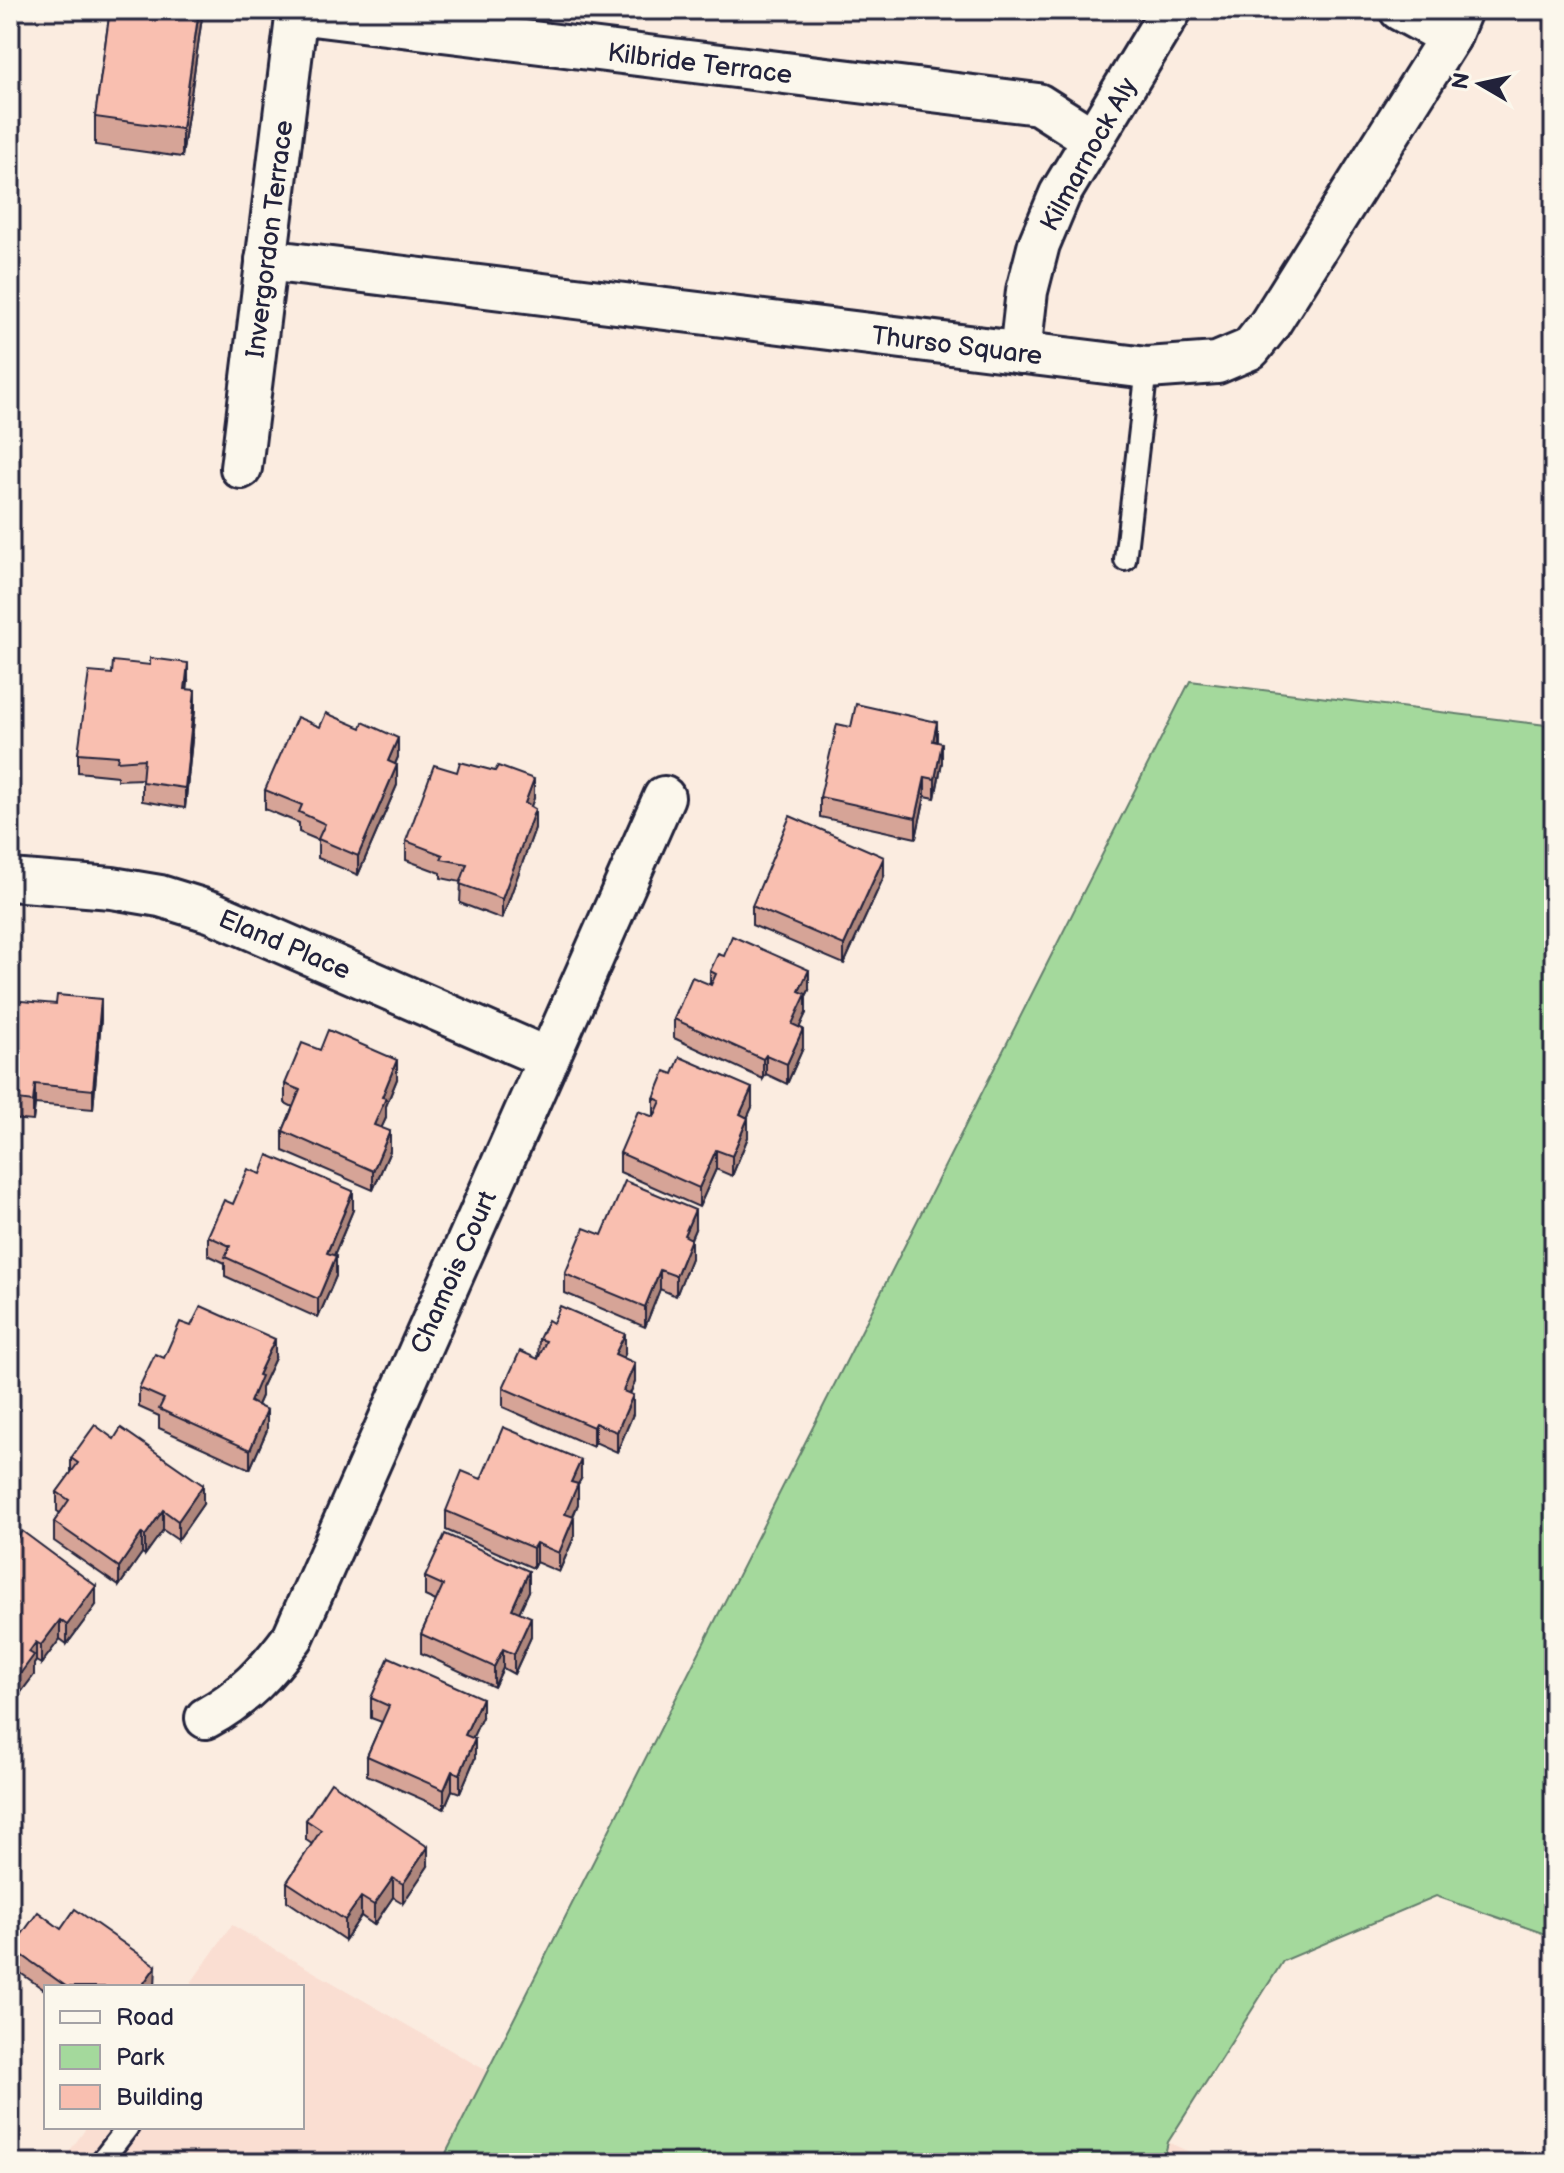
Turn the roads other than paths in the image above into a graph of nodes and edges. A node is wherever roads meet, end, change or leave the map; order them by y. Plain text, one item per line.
1 (1171, 10) edge
2 (1400, 10) edge
3 (296, 12) edge
4 (1455, 24) edge
5 (538, 26) edge
6 (1093, 139) junction
7 (266, 260) junction
8 (1020, 353) junction
9 (1147, 368) junction
10 (241, 468) dead end
11 (1125, 560) dead end
12 (664, 797) dead end
13 (10, 880) edge
14 (547, 1058) junction
15 (206, 1718) dead end
16 (126, 2129) edge
17 (100, 2163) edge

1 - 6 street, Kilmarnock Aly
2 - 4 street
3 - 5 street, Kilbride Terrace
3 - 7 street, Invergordon Terrace
4 - 9 street, Thurso Square
5 - 6 street, Kilbride Terrace
6 - 8 street, Kilmarnock Aly
7 - 8 street, Thurso Square
7 - 10 street, Invergordon Terrace
8 - 9 street, Thurso Square
9 - 11 lane
12 - 14 street, Chamois Court
13 - 14 street, Eland Place
14 - 15 street, Chamois Court
16 - 17 lane

